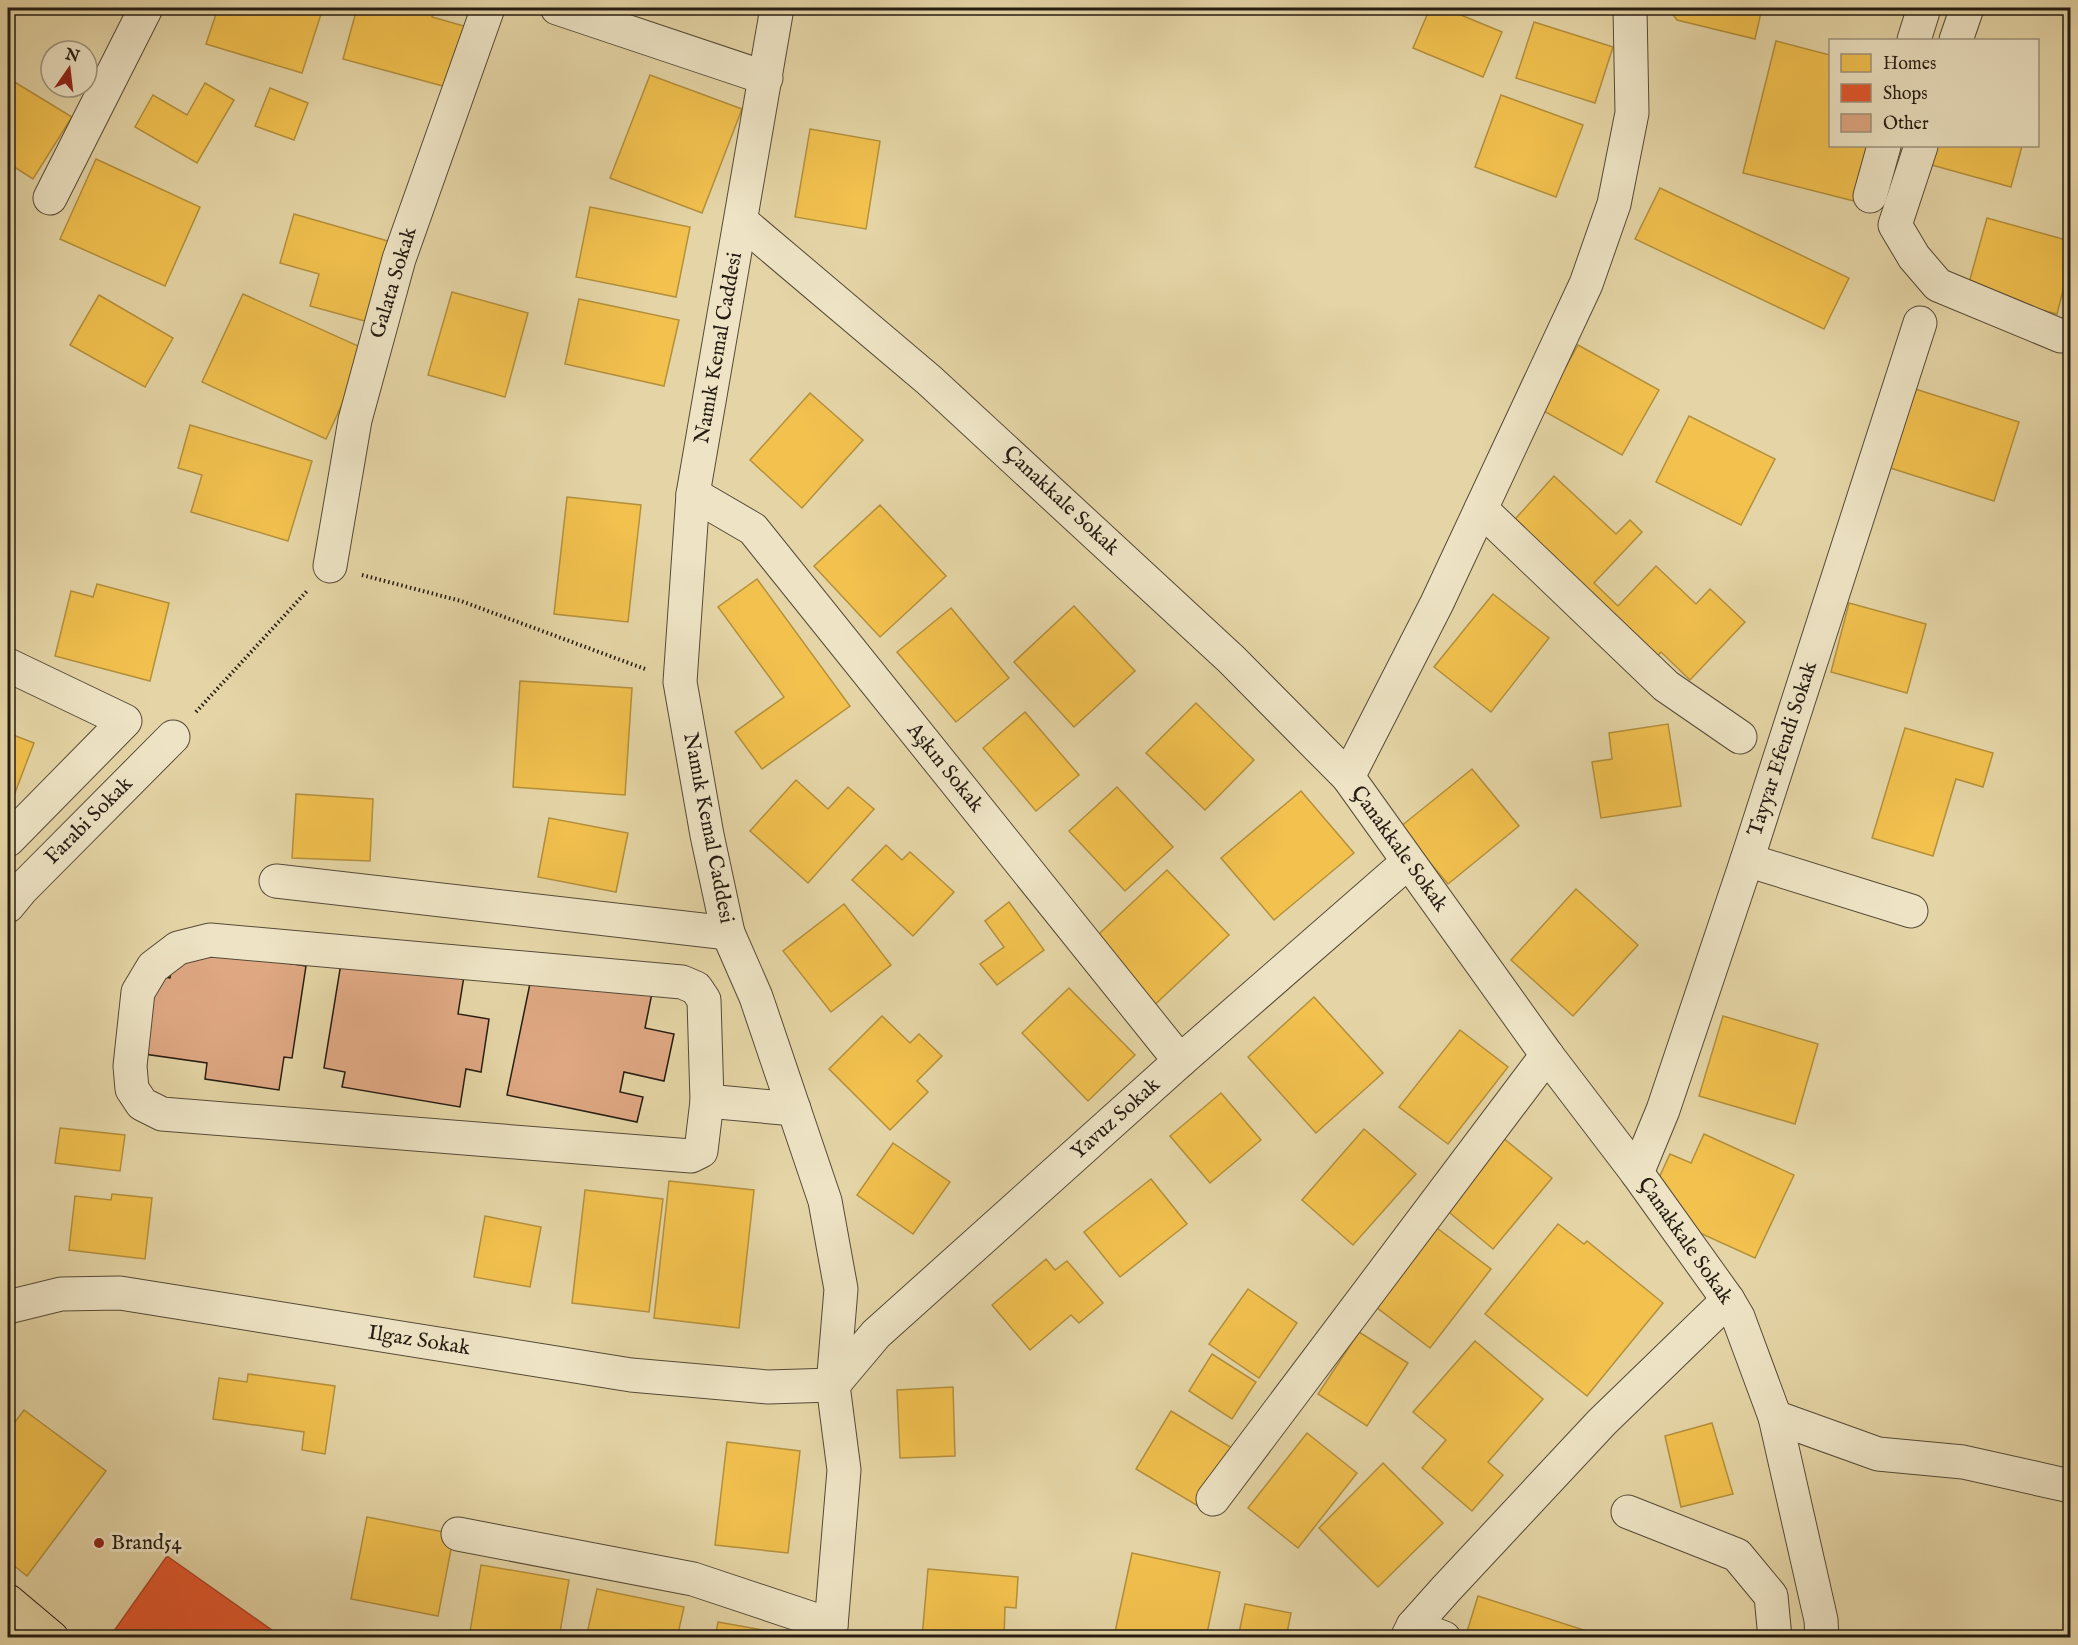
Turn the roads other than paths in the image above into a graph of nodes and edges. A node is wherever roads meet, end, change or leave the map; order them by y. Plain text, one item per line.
1 (146, 8) edge
2 (488, 8) edge
3 (557, 8) edge
4 (777, 8) edge
5 (1630, 8) edge
6 (1924, 8) edge
7 (1967, 8) edge
8 (1914, 39) edge
9 (1956, 39) edge
10 (766, 78) junction
11 (1884, 147) edge
12 (1921, 147) edge
13 (1870, 196) dead end
14 (50, 198) dead end
15 (741, 221) junction
16 (1920, 323) dead end
17 (2070, 336) edge
18 (693, 494) junction
19 (1481, 509) junction
20 (330, 566) road end
21 (8, 665) edge
22 (173, 737) road end
23 (1740, 737) dead end
24 (1348, 777) junction
25 (8, 840) edge
26 (1747, 860) junction
27 (1408, 862) junction
28 (276, 881) dead end
29 (12, 889) edge
30 (1911, 911) dead end
31 (728, 933) junction
32 (1547, 1055) junction
33 (1180, 1061) junction
34 (707, 1101) junction
35 (794, 1109) junction
36 (1637, 1173) junction
37 (1728, 1300) junction
38 (8, 1307) edge
39 (833, 1385) junction
40 (1776, 1417) junction
41 (2070, 1486) edge
42 (1213, 1499) dead end
43 (1628, 1512) dead end
44 (458, 1534) dead end
45 (8, 1601) edge
46 (831, 1631) edge
47 (1410, 1632) edge
48 (52, 1638) edge
49 (1444, 1638) edge
50 (1775, 1638) edge
51 (1822, 1638) edge

1 - 14 street
2 - 20 street, Galata Sokak
3 - 10 street
4 - 10 street, Namık Kemal Caddesi
5 - 19 street
6 - 8 street
7 - 9 street
10 - 15 street, Namık Kemal Caddesi
11 - 13 street
12 - 17 street
15 - 18 street, Namık Kemal Caddesi
15 - 24 street, Çanakkale Sokak
16 - 26 street, Tayyar Efendi Sokak
18 - 31 street, Namık Kemal Caddesi
18 - 33 street, Aşkın Sokak
19 - 23 street
19 - 24 street
21 - 25 street
22 - 29 street, Farabi Sokak
24 - 27 street, Çanakkale Sokak
26 - 30 street
26 - 36 street, Tayyar Efendi Sokak
27 - 32 street, Çanakkale Sokak
27 - 33 street, Yavuz Sokak
28 - 31 street
31 - 35 street, Namık Kemal Caddesi
32 - 36 street, Çanakkale Sokak
32 - 42 street
33 - 39 street, Yavuz Sokak
34 - 34 street
34 - 35 street
35 - 39 street, Namık Kemal Caddesi
36 - 37 street, Çanakkale Sokak
37 - 40 street, Çanakkale Sokak
37 - 47 street
38 - 39 street, Ilgaz Sokak
39 - 46 street, Namık Kemal Caddesi
40 - 41 street
40 - 51 street, Çanakkale Sokak
43 - 50 street
44 - 46 street
45 - 48 main road
47 - 49 street

